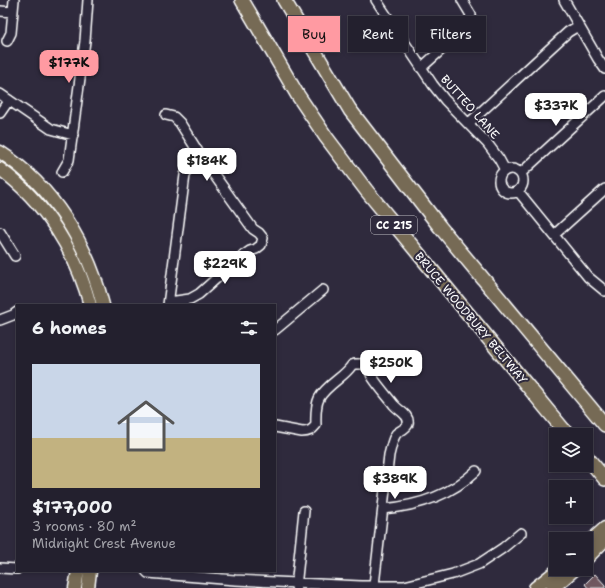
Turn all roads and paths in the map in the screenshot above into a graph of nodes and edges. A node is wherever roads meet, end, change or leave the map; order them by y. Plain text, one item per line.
1 (14, 0) edge
2 (88, 0) edge
3 (242, 0) edge
4 (284, 0) edge
5 (376, 0) edge
6 (462, 0) edge
7 (564, 0) edge
8 (0, 11) edge
9 (13, 12) junction
10 (578, 26) junction
11 (7, 41) dead end
12 (421, 68) junction
13 (605, 69) edge
14 (0, 95) edge
15 (605, 96) edge
16 (9, 100) junction
17 (0, 113) edge
18 (166, 115) dead end
19 (469, 123) junction
20 (73, 134) junction
21 (0, 152) edge
22 (202, 158) junction
23 (0, 169) edge
24 (505, 170) junction
25 (62, 172) dead end
26 (521, 174) junction
27 (605, 189) edge
28 (518, 191) junction
29 (1, 234) edge
30 (554, 235) junction
31 (15, 256) dead end
32 (605, 279) edge
33 (601, 288) edge
34 (323, 290) dead end
35 (90, 304) edge
36 (103, 304) edge
37 (168, 304) edge
38 (16, 313) edge
39 (0, 320) edge
40 (276, 329) edge
41 (605, 425) edge
42 (276, 427) edge
43 (562, 428) edge
44 (593, 464) edge
45 (476, 471) dead end
46 (605, 479) edge
47 (383, 509) junction
48 (304, 511) dead end
49 (605, 528) edge
50 (521, 533) dead end
51 (593, 539) edge
52 (605, 540) edge
53 (593, 552) edge
54 (0, 568) edge
55 (16, 570) edge
56 (78, 572) edge
57 (90, 572) edge
58 (147, 572) edge
59 (219, 575) edge
60 (550, 576) edge
61 (567, 576) edge
62 (296, 585) edge
63 (374, 586) junction
64 (76, 588) edge
65 (88, 588) edge
66 (535, 588) edge
67 (553, 588) edge

1 - 9 street
2 - 20 street
3 - 43 highway, BRUCE WOODBURY BELTWAY / CC 215
4 - 41 highway, CC 215
5 - 12 street, BUTTEO LANE
6 - 12 street
7 - 10 street
8 - 9 street
9 - 11 street
10 - 13 street
10 - 19 street
12 - 19 street, BUTTEO LANE
14 - 16 street
15 - 26 street
16 - 17 street
16 - 20 street
18 - 22 street
19 - 24 street, BUTTEO LANE
20 - 25 street
21 - 36 main road
22 - 37 street
22 - 37 street
23 - 35 main road
24 - 26 street
24 - 28 street
26 - 28 street
27 - 30 street
28 - 30 street
29 - 31 street
30 - 33 street
32 - 33 street
34 - 40 street
38 - 39 street
42 - 47 street
44 - 46 highway
45 - 47 street
47 - 63 street
48 - 62 street
49 - 51 main road
50 - 63 street
52 - 53 main road
54 - 55 street
56 - 64 main road
57 - 65 main road
58 - 59 street
59 - 62 street
60 - 66 main road
61 - 67 main road
62 - 63 street

